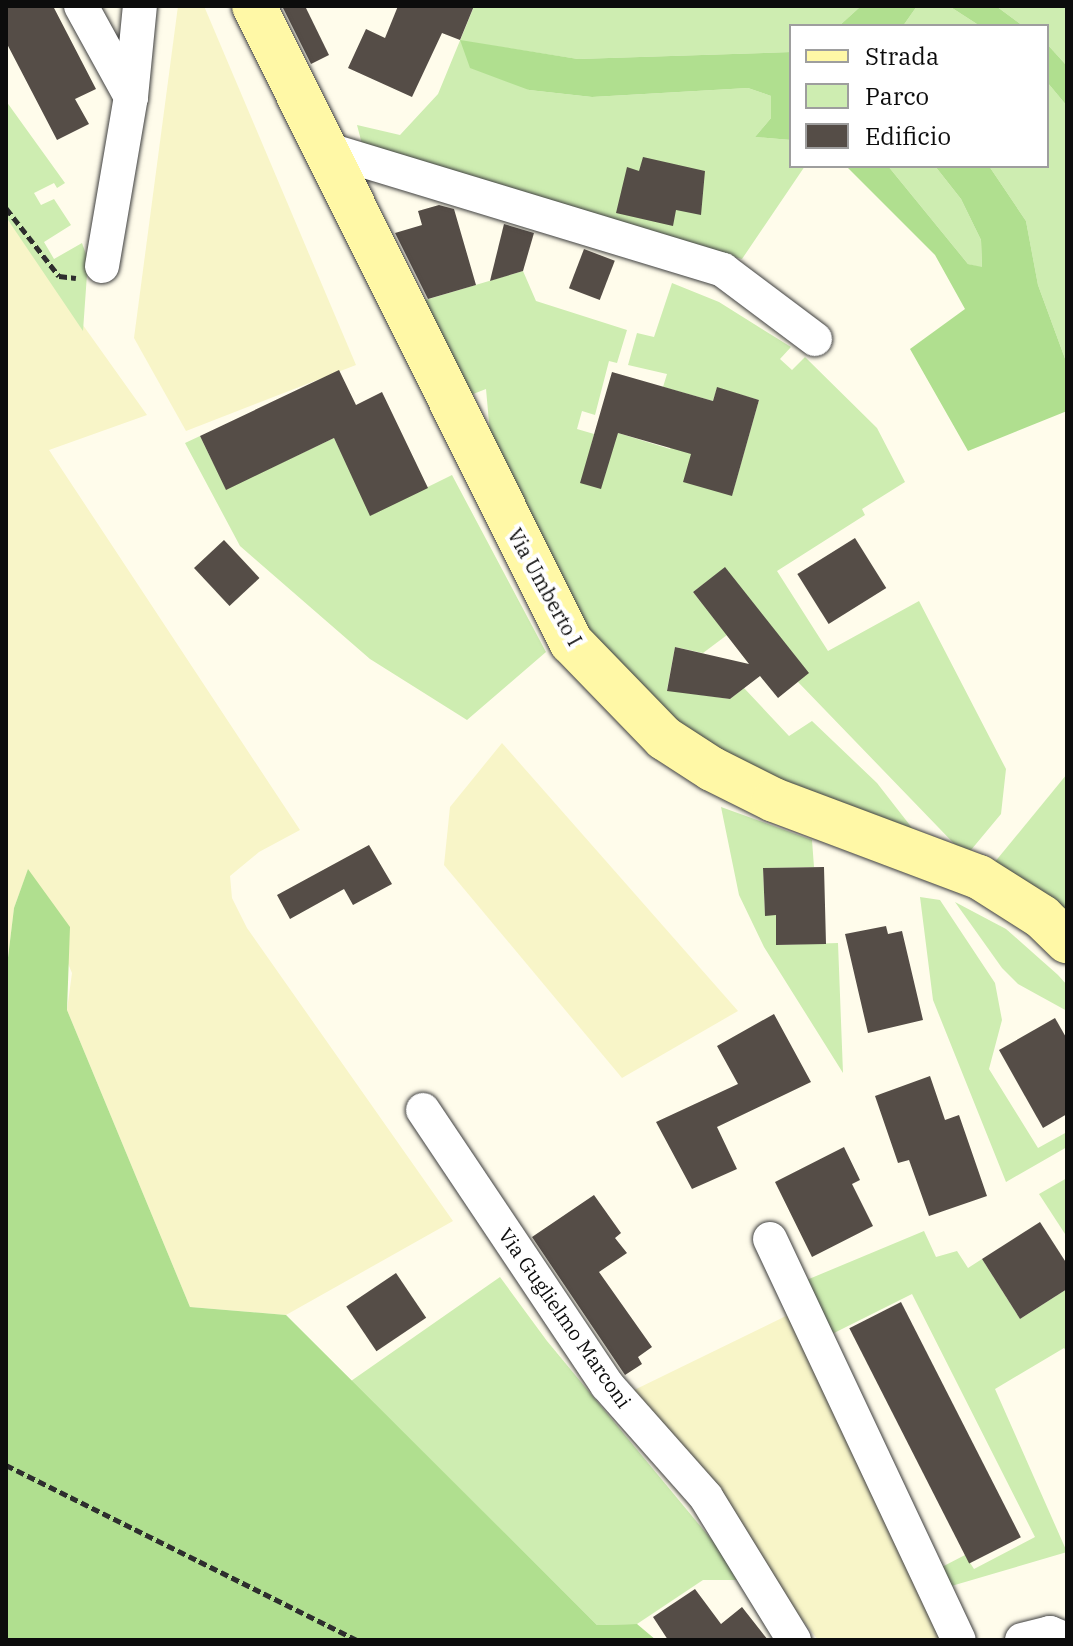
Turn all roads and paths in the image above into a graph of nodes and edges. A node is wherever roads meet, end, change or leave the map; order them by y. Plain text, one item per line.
1 (81, 6) edge
2 (140, 6) edge
3 (254, 6) edge
4 (131, 97) junction
5 (322, 148) junction
6 (6, 208) edge
7 (102, 266) joint
8 (815, 339) dead end
9 (1067, 941) edge
10 (423, 1110) dead end
11 (770, 1239) dead end
12 (6, 1465) edge
13 (357, 1640) edge
14 (794, 1640) edge
15 (959, 1640) edge
16 (1022, 1640) edge
17 (1067, 1640) edge

1 - 4 street
2 - 4 street
3 - 5 main road, Via Umberto I
4 - 7 street
5 - 8 street
5 - 9 main road, Via Umberto I
6 - 7 path
10 - 14 street, Via Guglielmo Marconi
11 - 15 street
12 - 13 path
16 - 17 street

